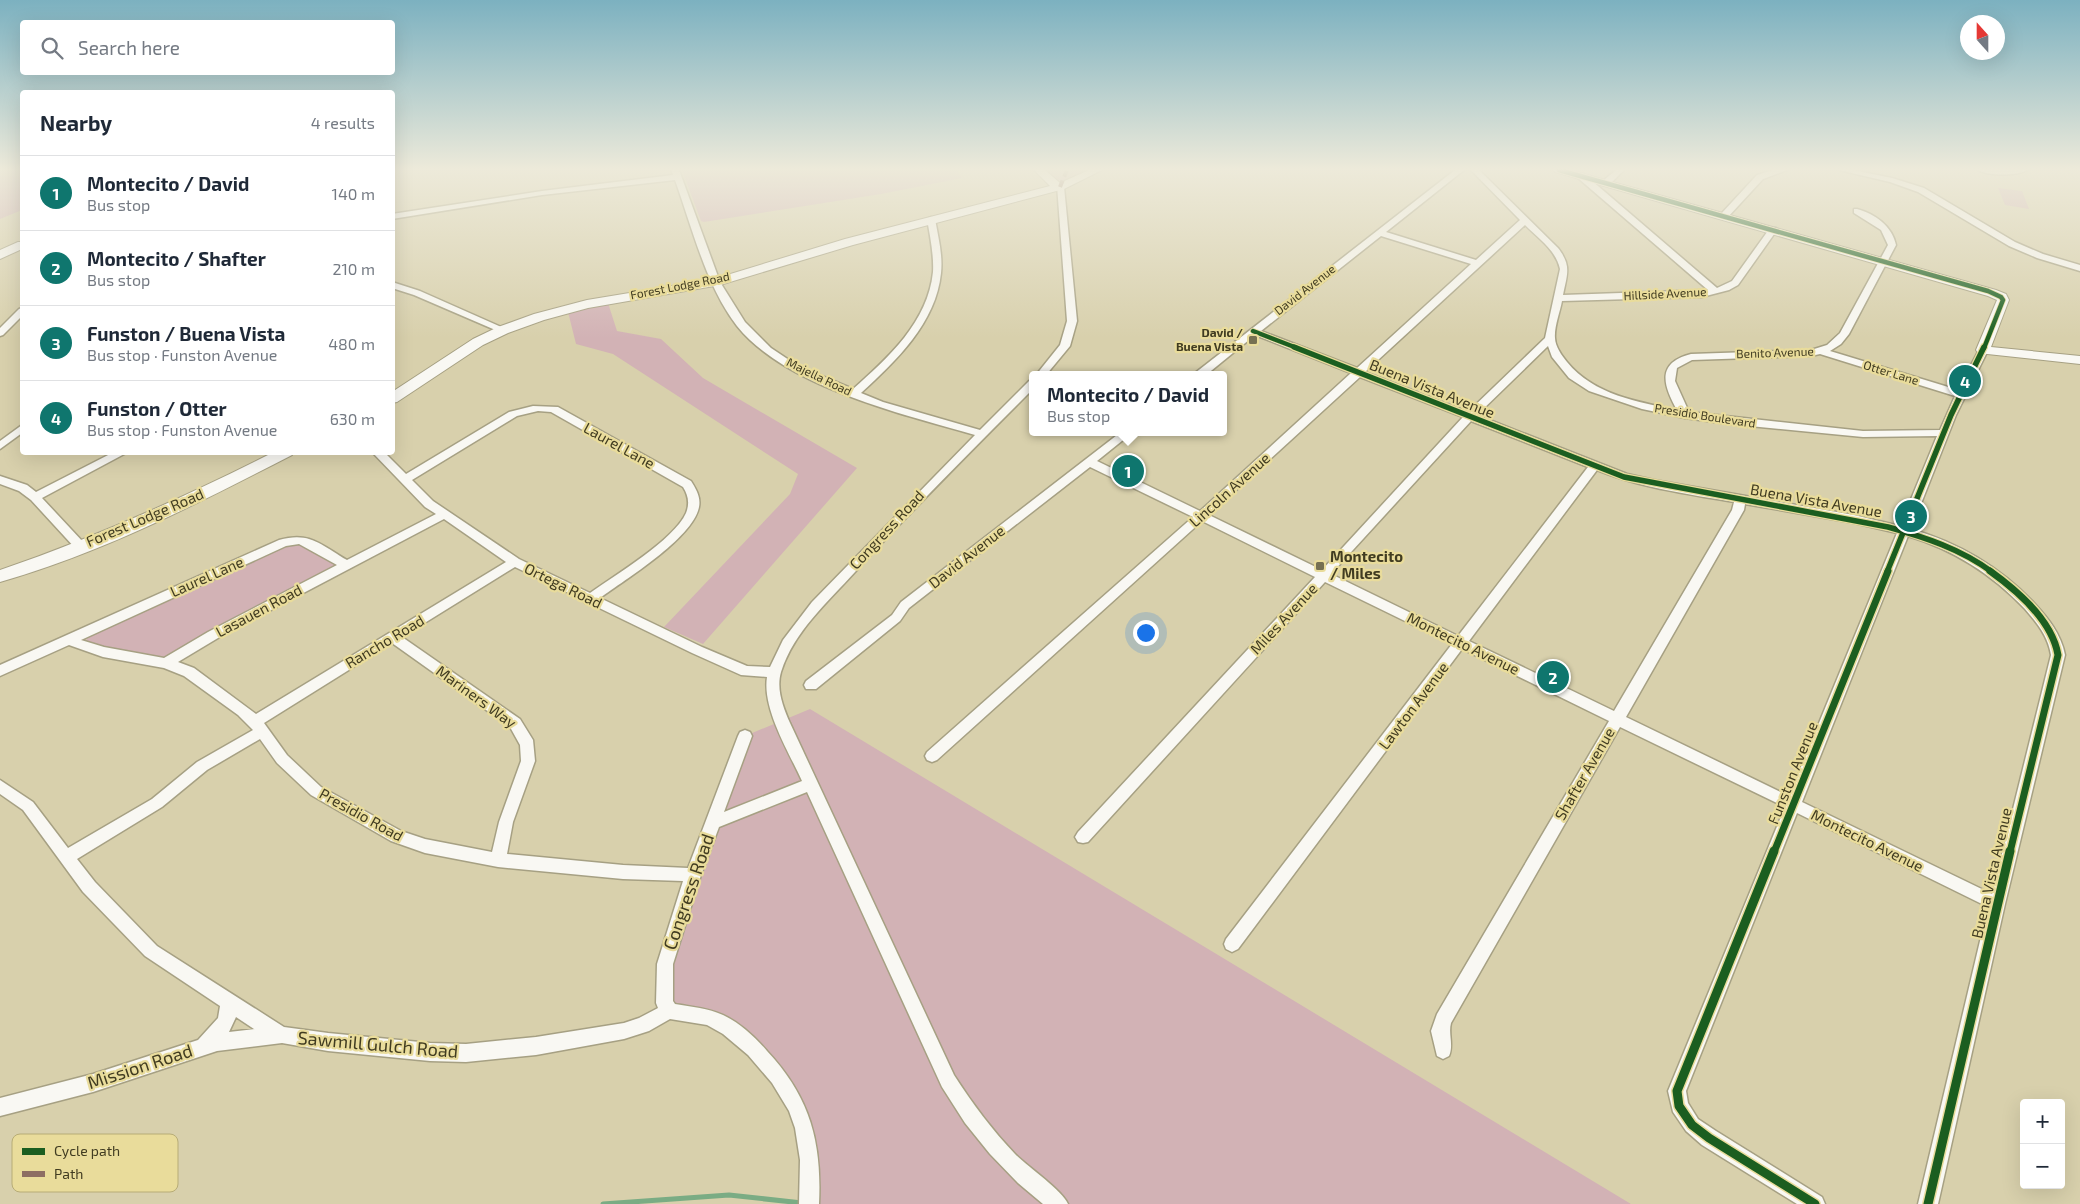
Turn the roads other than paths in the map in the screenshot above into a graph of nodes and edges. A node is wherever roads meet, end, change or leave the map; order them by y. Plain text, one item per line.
1 (696, 226) edge
2 (908, 226) edge
3 (932, 226) edge
4 (1064, 226) edge
5 (1389, 226) edge
6 (1518, 226) edge
7 (1531, 226) edge
8 (1639, 226) edge
9 (1760, 226) edge
10 (1882, 226) edge
11 (1982, 226) edge
12 (1773, 230) junction
13 (1380, 233) junction
14 (20, 246) edge
15 (0, 255) edge
16 (1883, 261) junction
17 (1476, 264) junction
18 (2080, 268) edge
19 (716, 282) junction
20 (395, 286) edge
21 (1715, 291) junction
22 (1559, 298) junction
23 (20, 313) edge
24 (0, 320) edge
25 (14, 320) junction
26 (503, 330) junction
27 (1253, 331) junction
28 (0, 333) edge
29 (1550, 339) junction
30 (1983, 350) junction
31 (1820, 351) junction
32 (2080, 360) edge
33 (1044, 371) edge
34 (1204, 371) edge
35 (1358, 373) junction
36 (1029, 387) edge
37 (853, 394) junction
38 (1962, 394) junction
39 (395, 397) edge
40 (1685, 416) junction
41 (1469, 417) junction
42 (20, 430) edge
43 (1944, 433) junction
44 (982, 434) junction
45 (1123, 436) edge
46 (0, 446) edge
47 (117, 455) edge
48 (281, 455) edge
49 (381, 455) edge
50 (1090, 462) junction
51 (1594, 466) junction
52 (0, 480) edge
53 (404, 480) junction
54 (35, 497) junction
55 (1740, 500) junction
56 (443, 515) junction
57 (1200, 516) junction
58 (1905, 530) junction
59 (80, 546) junction
60 (515, 562) junction
61 (346, 565) junction
62 (0, 576) edge
63 (1324, 576) junction
64 (589, 600) junction
65 (393, 638) junction
66 (68, 640) junction
67 (1461, 643) junction
68 (166, 663) junction
69 (0, 671) edge
70 (774, 672) junction
71 (811, 685) dead end
72 (1616, 720) junction
73 (258, 727) junction
74 (745, 736) dead end
75 (932, 756) dead end
76 (812, 784) junction
77 (0, 786) edge
78 (1793, 805) junction
79 (714, 822) junction
80 (1083, 837) dead end
81 (66, 857) junction
82 (498, 860) junction
83 (693, 875) junction
84 (1997, 904) junction
85 (1232, 944) dead end
86 (226, 999) junction
87 (669, 1011) junction
88 (282, 1035) junction
89 (194, 1048) junction
90 (1443, 1050) dead end
91 (0, 1107) edge
92 (809, 1204) edge
93 (1058, 1204) edge
94 (1815, 1204) edge
95 (1928, 1204) edge

1 - 19 street, Majella Road
2 - 19 street, Forest Lodge Road
3 - 37 street
4 - 33 street
5 - 13 street, David Avenue
6 - 17 street, Lincoln Avenue
7 - 22 street
8 - 21 street
9 - 12 street
10 - 16 street, Benito Avenue
11 - 18 street
12 - 16 street
12 - 21 street, Hillside Avenue
13 - 17 street
13 - 27 street, David Avenue
14 - 15 street
16 - 30 street, Funston Avenue
16 - 31 street, Benito Avenue
17 - 35 street, Lincoln Avenue
19 - 26 street, Forest Lodge Road
19 - 37 street, Majella Road
20 - 26 street
21 - 22 street, Hillside Avenue
22 - 29 street
23 - 25 street
24 - 25 street
25 - 28 street
26 - 39 street, Forest Lodge Road
27 - 34 street, David Avenue
27 - 35 street, Buena Vista Avenue
29 - 40 street, Presidio Boulevard
29 - 41 street, Miles Avenue
30 - 32 street
30 - 38 street, Funston Avenue
31 - 38 street, Otter Lane
31 - 40 street, Benito Avenue
35 - 41 street, Buena Vista Avenue
35 - 57 street, Lincoln Avenue
36 - 44 street, Congress Road
37 - 44 street, Majella Road
38 - 43 street, Funston Avenue
40 - 43 street, Presidio Boulevard
41 - 51 street, Buena Vista Avenue
41 - 63 street, Miles Avenue
42 - 46 street
43 - 58 street, Funston Avenue
44 - 70 street, Congress Road
45 - 50 street, David Avenue
47 - 54 street
48 - 59 street, Forest Lodge Road
49 - 53 street, Ortega Road
50 - 57 street, Montecito Avenue
50 - 71 street, David Avenue
51 - 55 street, Buena Vista Avenue
51 - 67 street, Lawton Avenue
52 - 54 street
53 - 56 street, Ortega Road
53 - 64 street, Laurel Lane
54 - 59 street
55 - 58 street, Buena Vista Avenue
55 - 72 street, Shafter Avenue
56 - 60 street, Ortega Road
56 - 61 street, Lasauen Road
57 - 63 street, Montecito Avenue
57 - 75 street, Lincoln Avenue
58 - 78 street, Funston Avenue
58 - 84 street, Buena Vista Avenue
59 - 62 street, Forest Lodge Road
60 - 64 street, Ortega Road
60 - 65 street, Rancho Road
61 - 66 street, Laurel Lane
61 - 68 street, Lasauen Road
63 - 67 street, Montecito Avenue
63 - 80 street, Miles Avenue
64 - 70 street, Ortega Road
65 - 73 street, Rancho Road
65 - 82 street, Mariners Way
66 - 68 street
66 - 69 street
67 - 72 street, Montecito Avenue
67 - 85 street, Lawton Avenue
68 - 73 street, Presidio Road
70 - 76 street, Congress Road
72 - 78 street, Montecito Avenue
72 - 90 street, Shafter Avenue
73 - 81 street, Rancho Road
73 - 82 street, Presidio Road
74 - 79 street, Congress Road
76 - 79 street
76 - 93 street, Congress Road
77 - 81 street, Sawmill Gulch Road
78 - 84 street, Montecito Avenue
78 - 94 street, Funston Avenue
79 - 83 street, Congress Road
81 - 86 street, Sawmill Gulch Road
82 - 83 street, Presidio Road
83 - 87 street, Congress Road
84 - 95 street, Buena Vista Avenue
86 - 88 street, Sawmill Gulch Road
86 - 89 street
87 - 88 street, Sawmill Gulch Road
87 - 92 street
88 - 89 street, Mission Road
89 - 91 street, Mission Road

